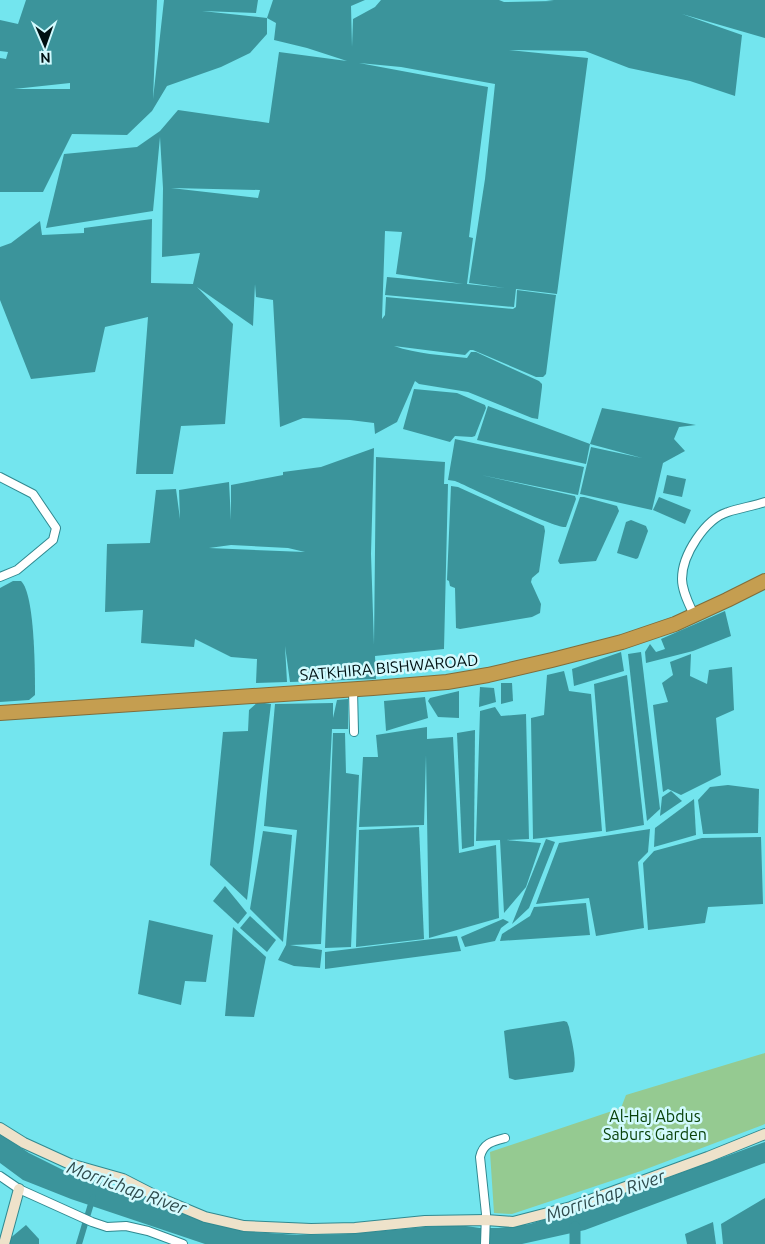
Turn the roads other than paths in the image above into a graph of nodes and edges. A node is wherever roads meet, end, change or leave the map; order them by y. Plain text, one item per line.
1 (0, 477) edge
2 (765, 502) edge
3 (0, 577) edge
4 (765, 580) edge
5 (694, 615) junction
6 (353, 690) junction
7 (0, 713) edge
8 (354, 732) dead end
9 (0, 1128) edge
10 (765, 1134) edge
11 (505, 1138) dead end
12 (0, 1176) edge
13 (19, 1189) junction
14 (485, 1222) junction
15 (4, 1244) edge
16 (183, 1244) edge
17 (485, 1244) edge

1 - 3 street
2 - 5 street
4 - 5 highway, SATKHIRA BISHWAROAD
5 - 6 highway, SATKHIRA BISHWAROAD
6 - 7 highway, SATKHIRA BISHWAROAD
6 - 8 street
9 - 14 street
10 - 14 street
11 - 14 street
12 - 13 street
13 - 15 street
13 - 16 street
14 - 17 street

